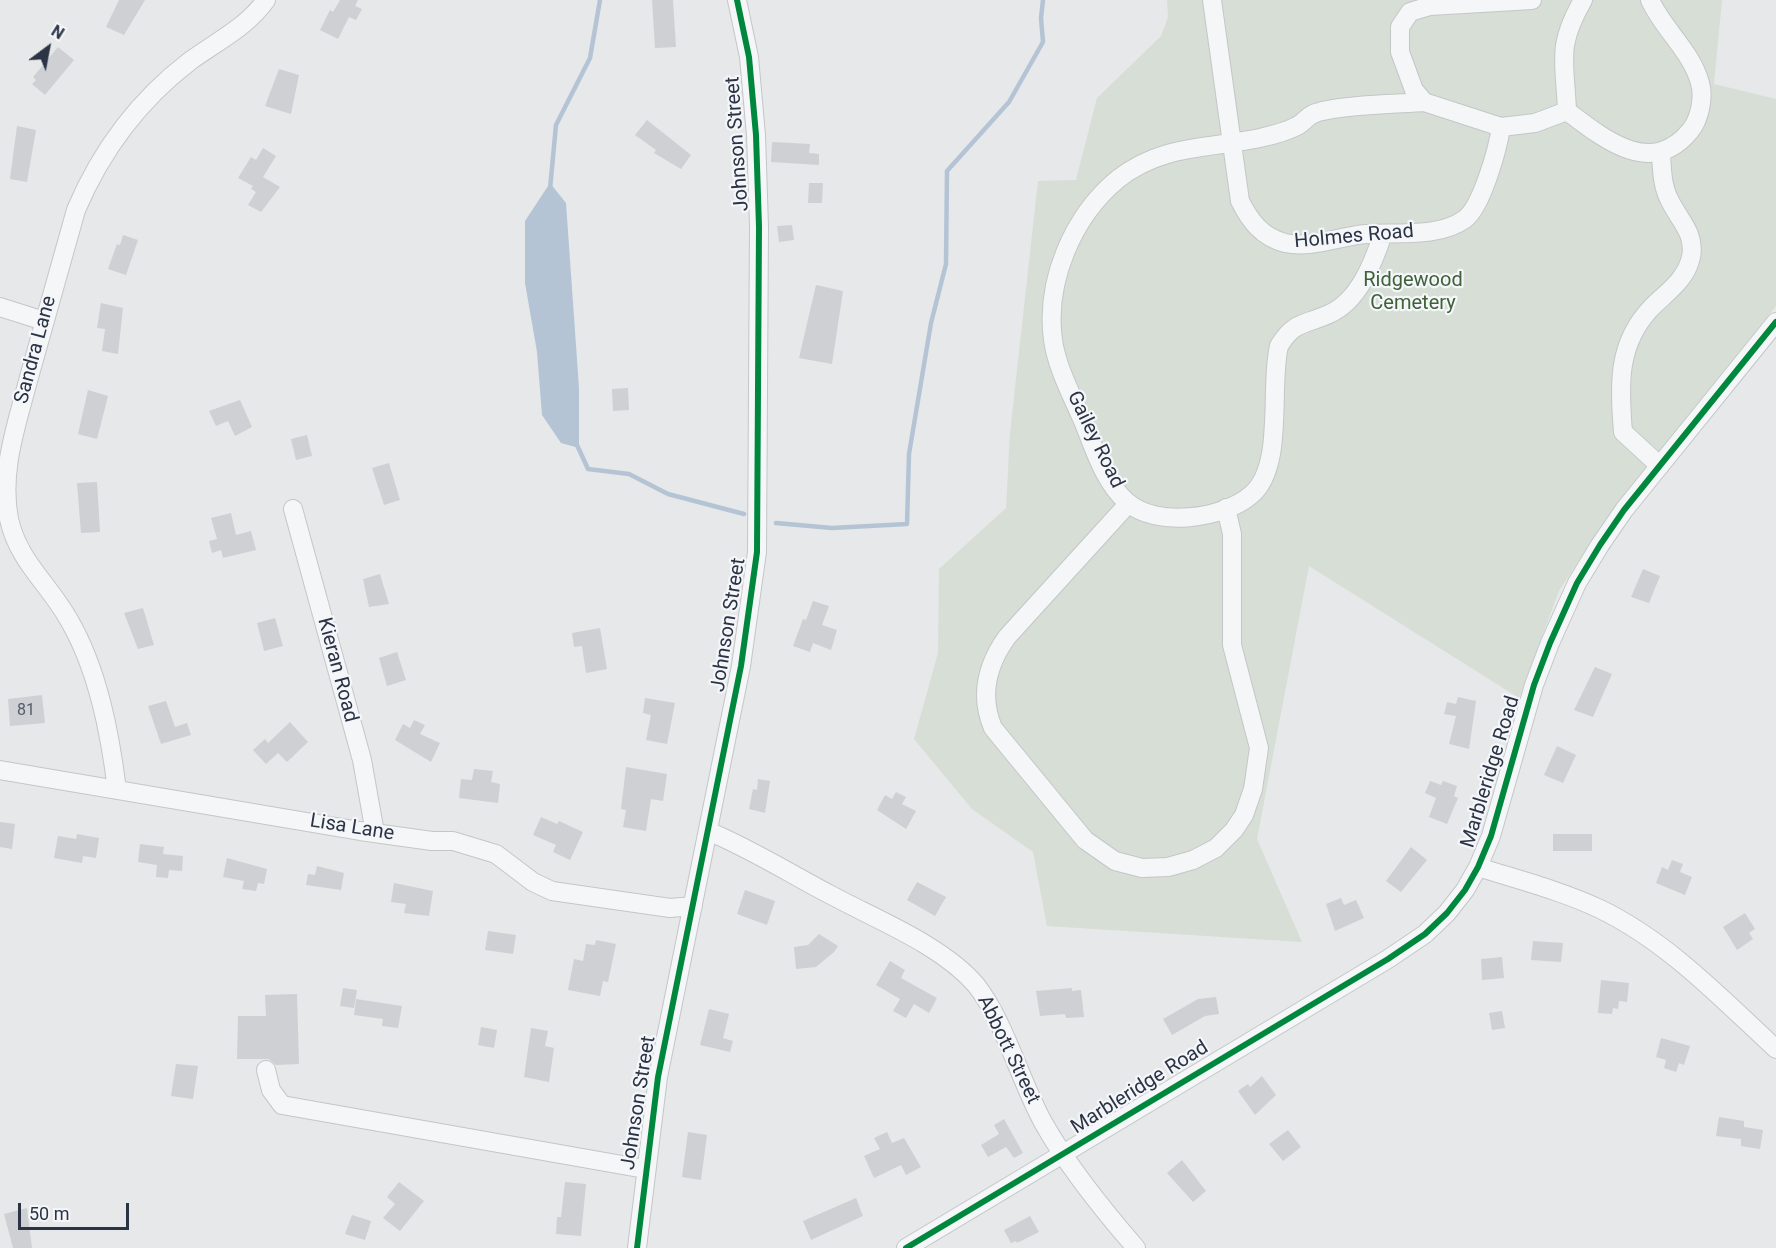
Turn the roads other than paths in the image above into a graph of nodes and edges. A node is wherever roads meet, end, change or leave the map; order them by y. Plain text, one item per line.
1 (266, 0) edge
2 (737, 0) edge
3 (1212, 0) edge
4 (1441, 0) edge
5 (1532, 0) edge
6 (1583, 0) edge
7 (1650, 0) edge
8 (1462, 5) junction
9 (1424, 102) junction
10 (1567, 111) junction
11 (1501, 127) junction
12 (1231, 142) junction
13 (1661, 154) junction
14 (1383, 234) junction
15 (0, 307) edge
16 (44, 321) junction
17 (1776, 322) edge
18 (1659, 466) junction
19 (1128, 504) junction
20 (293, 508) dead end
21 (1226, 508) junction
22 (0, 770) edge
23 (117, 790) junction
24 (708, 831) junction
25 (375, 833) junction
26 (1478, 867) junction
27 (693, 906) junction
28 (1776, 1048) edge
29 (266, 1070) dead end
30 (1065, 1154) junction
31 (645, 1169) junction
32 (637, 1248) edge
33 (906, 1248) edge
34 (1136, 1248) edge

1 - 16 street, Sandra Lane
2 - 24 street, Johnson Street
3 - 12 street, Holmes Road
4 - 8 street
5 - 8 street
6 - 10 street
7 - 13 street
8 - 9 street
9 - 11 street
9 - 12 street
10 - 11 street
10 - 13 street
11 - 14 street, Holmes Road
12 - 14 street, Holmes Road
12 - 19 street, Gailey Road
13 - 18 street
14 - 21 street, Gailey Road
15 - 16 street
16 - 23 street, Sandra Lane
17 - 18 street, Marbleridge Road
18 - 26 street, Marbleridge Road
19 - 21 street, Gailey Road
19 - 21 street
20 - 25 street, Kieran Road
22 - 23 street, Lisa Lane
23 - 25 street, Lisa Lane
24 - 27 street, Johnson Street
24 - 30 street, Abbott Street
25 - 27 street, Lisa Lane
26 - 28 street
26 - 30 street, Marbleridge Road
27 - 31 street, Johnson Street
29 - 31 street
30 - 33 street, Marbleridge Road
30 - 34 street, Abbott Street
31 - 32 street, Johnson Street

